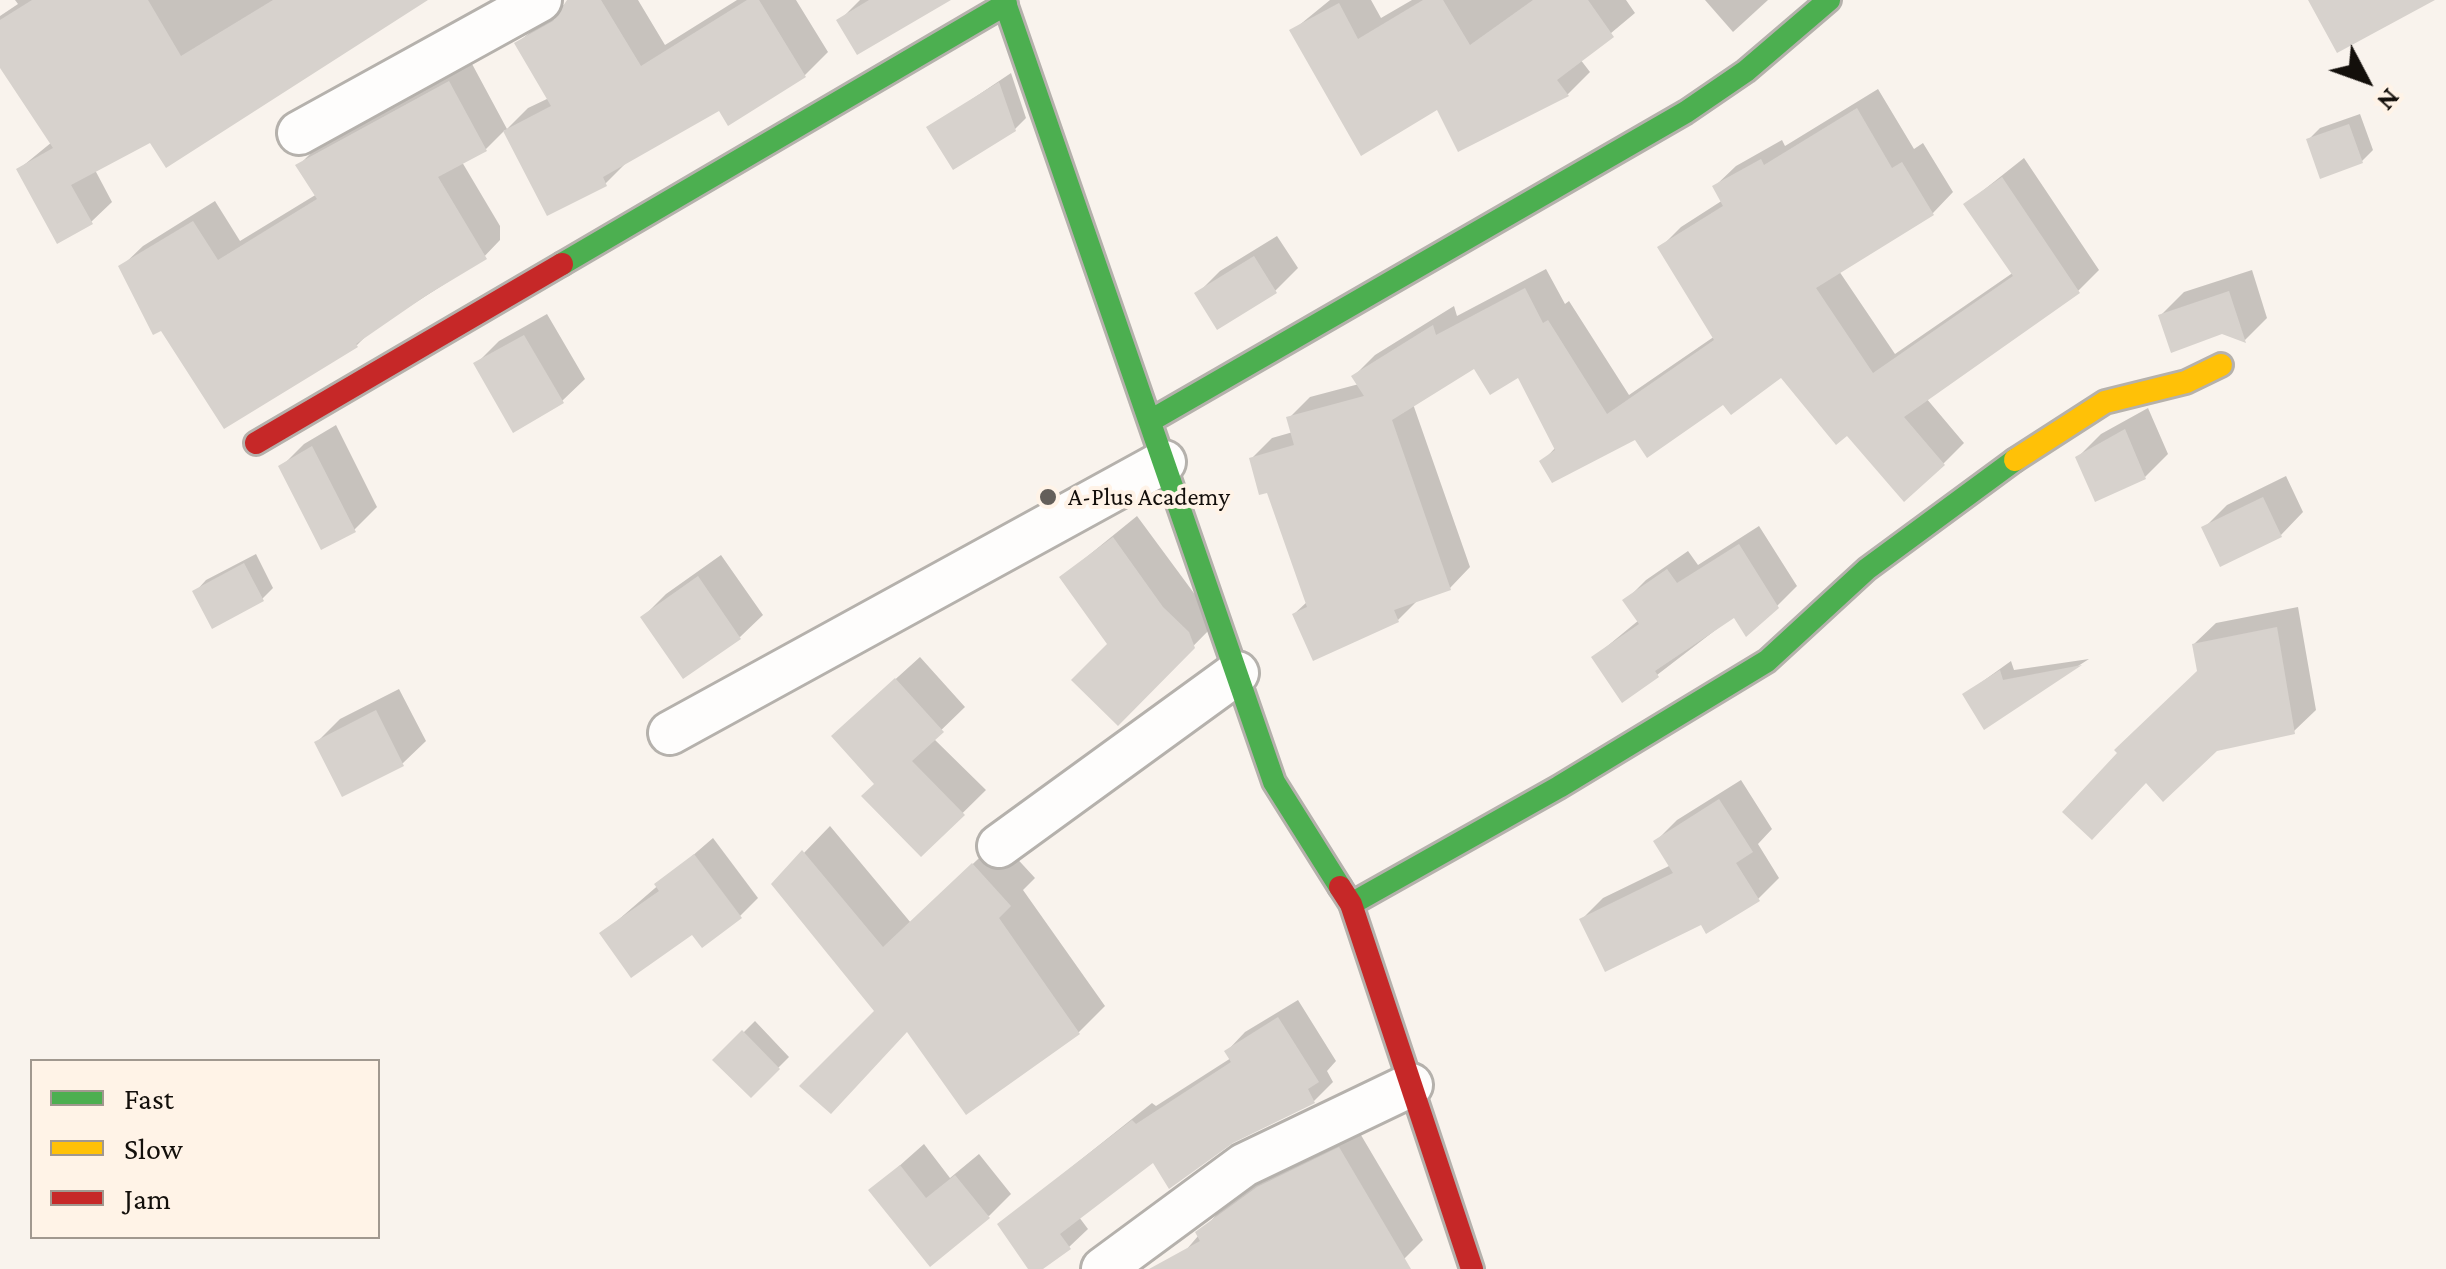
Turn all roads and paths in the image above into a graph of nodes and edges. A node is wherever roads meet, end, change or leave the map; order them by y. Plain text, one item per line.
1 (540, 0) edge
2 (1830, 0) edge
3 (1005, 2) edge
4 (298, 133) dead end
5 (2222, 364) dead end
6 (1150, 420) junction
7 (256, 443) dead end
8 (1164, 462) junction
9 (1237, 673) junction
10 (670, 733) dead end
11 (999, 846) dead end
12 (1351, 904) junction
13 (1411, 1085) junction
14 (1103, 1269) edge
15 (1472, 1269) edge

1 - 4 street
2 - 6 street
3 - 6 street
3 - 7 street
5 - 12 street
6 - 8 street
8 - 9 street
8 - 10 street
9 - 11 street
9 - 12 street
12 - 13 street
13 - 14 street
13 - 15 street

